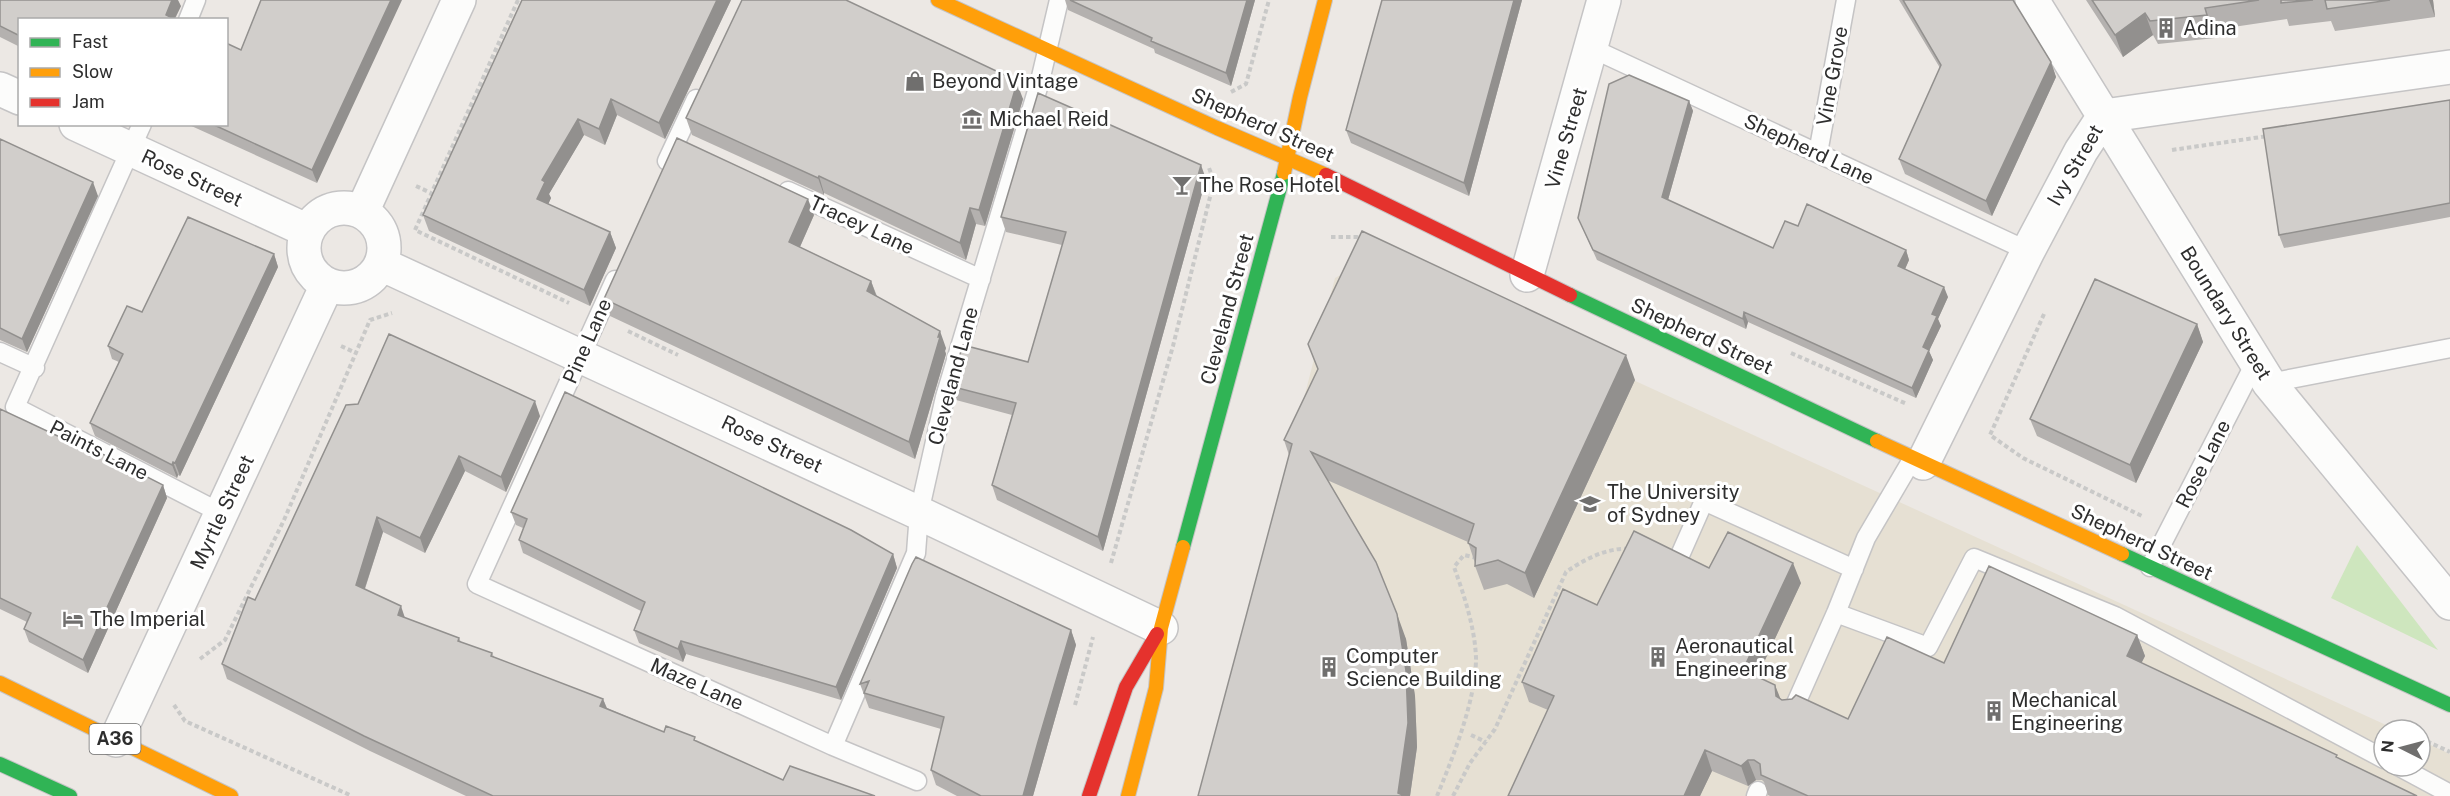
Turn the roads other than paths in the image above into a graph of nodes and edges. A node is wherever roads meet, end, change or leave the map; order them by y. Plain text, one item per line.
1 (196, 0) edge
2 (459, 0) edge
3 (938, 0) edge
4 (1059, 0) edge
5 (1325, 0) edge
6 (1604, 0) edge
7 (1846, 0) edge
8 (2032, 0) edge
9 (189, 18) edge
10 (1591, 48) junction
11 (1047, 50) junction
12 (2450, 68) edge
13 (702, 86) edge
14 (0, 89) edge
15 (18, 97) edge
16 (2103, 116) junction
17 (85, 126) edge
18 (136, 137) edge
19 (1818, 153) junction
20 (1288, 157) junction
21 (658, 182) edge
22 (774, 185) edge
23 (362, 212) junction
24 (308, 231) junction
25 (2028, 251) junction
26 (381, 264) junction
27 (621, 265) edge
28 (1527, 275) junction
29 (981, 279) junction
30 (327, 285) junction
31 (2450, 348) edge
32 (0, 352) edge
33 (580, 356) junction
34 (35, 368) junction
35 (2262, 372) junction
36 (1918, 461) junction
37 (221, 513) junction
38 (920, 513) junction
39 (1681, 553) edge
40 (2150, 567) junction
41 (1854, 569) junction
42 (477, 584) joint
43 (2450, 603) edge
44 (1836, 613) junction
45 (1161, 628) junction
46 (0, 683) edge
47 (2450, 705) edge
48 (1793, 710) edge
49 (116, 740) junction
50 (833, 746) junction
51 (2372, 753) edge
52 (0, 764) edge
53 (2420, 778) edge
54 (917, 781) dead end
55 (2450, 794) edge
56 (70, 796) edge
57 (231, 796) edge
58 (1089, 796) edge
59 (1128, 796) edge

1 - 9 lane
2 - 23 street
3 - 11 main road, Shepherd Street
4 - 11 lane, Cleveland Lane
5 - 20 main road, Cleveland Street
6 - 10 street, Vine Street
7 - 19 lane, Vine Grove
8 - 16 street, Boundary Street
10 - 19 lane, Shepherd Lane
10 - 28 street, Vine Street
11 - 20 main road, Shepherd Street
11 - 29 lane, Cleveland Lane
12 - 16 street, Ivy Street
13 - 21 lane
14 - 15 street
16 - 25 street, Ivy Street
16 - 35 street, Boundary Street
17 - 18 street, Rose Street
18 - 24 street, Rose Street
18 - 34 lane, Paints Lane
19 - 25 lane, Shepherd Lane
20 - 28 main road, Shepherd Street
20 - 45 main road, Cleveland Street
22 - 29 lane, Tracey Lane
23 - 24 street
23 - 26 street
24 - 30 street
25 - 36 street, Ivy Street
26 - 30 street
26 - 33 street, Rose Street
27 - 33 lane, Pine Lane
28 - 36 main road, Shepherd Street
29 - 38 lane, Cleveland Lane
30 - 37 street, Myrtle Street
31 - 35 lane
32 - 34 lane
33 - 38 street, Rose Street
33 - 42 lane, Pine Lane
34 - 37 lane, Paints Lane
35 - 40 lane, Rose Lane
35 - 43 street, Boundary Street
36 - 40 main road, Shepherd Street
36 - 41 lane
37 - 49 street, Myrtle Street
38 - 45 street, Rose Street
38 - 50 lane, Cleveland Lane
39 - 41 lane
40 - 47 main road, Shepherd Street
41 - 44 lane
42 - 50 lane, Maze Lane
44 - 48 lane
44 - 51 lane
45 - 58 main road, Cleveland Street
45 - 59 main road, Cleveland Street
46 - 49 main road, A36
49 - 57 main road, A36
50 - 54 lane, Maze Lane
52 - 56 main road
53 - 55 lane

